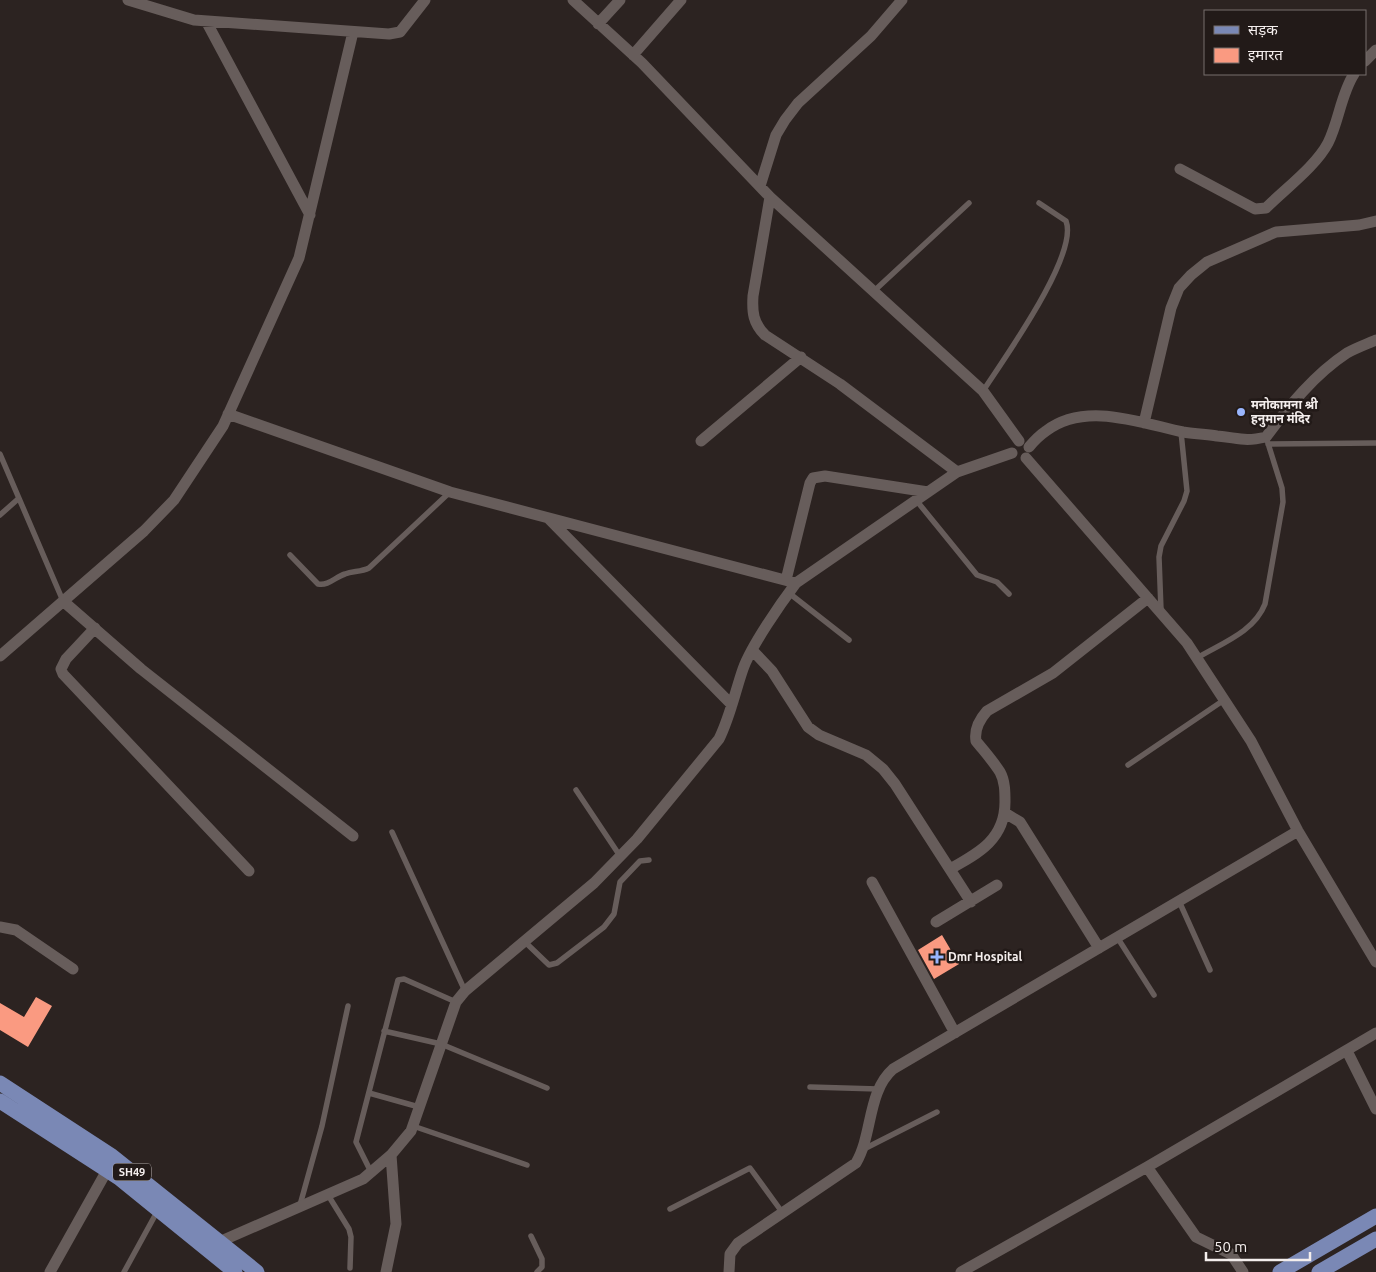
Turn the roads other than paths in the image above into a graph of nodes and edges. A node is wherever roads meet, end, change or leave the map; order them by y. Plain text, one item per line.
1 (128, 0) edge
2 (169, 0) edge
3 (425, 0) edge
4 (573, 0) edge
5 (620, 0) edge
6 (681, 0) edge
7 (902, 0) edge
8 (163, 11) junction
9 (206, 21) junction
10 (598, 24) junction
11 (353, 32) junction
12 (1376, 50) edge
13 (633, 55) junction
14 (1366, 60) edge
15 (1353, 75) edge
16 (1180, 169) dead end
17 (760, 186) junction
18 (770, 197) junction
19 (969, 203) dead end
20 (1039, 203) dead end
21 (310, 215) junction
22 (1376, 221) edge
23 (874, 291) junction
24 (1376, 340) edge
25 (801, 357) junction
26 (983, 391) junction
27 (228, 414) junction
28 (1144, 423) junction
29 (1181, 432) junction
30 (1267, 440) junction
31 (701, 441) dead end
32 (1375, 443) edge
33 (1025, 449) junction
34 (0, 454) edge
35 (957, 472) junction
36 (450, 492) junction
37 (928, 492) junction
38 (18, 499) junction
39 (916, 500) junction
40 (0, 515) edge
41 (548, 518) junction
42 (290, 555) dead end
43 (791, 581) junction
44 (789, 593) junction
45 (1009, 594) dead end
46 (1148, 598) junction
47 (63, 601) junction
48 (1161, 612) junction
49 (95, 628) junction
50 (849, 640) dead end
51 (753, 651) junction
52 (0, 656) edge
53 (1197, 658) junction
54 (1224, 700) junction
55 (732, 705) junction
56 (1128, 765) dead end
57 (576, 790) dead end
58 (1005, 813) junction
59 (392, 832) dead end
60 (1298, 832) junction
61 (353, 836) dead end
62 (620, 856) junction
63 (649, 860) dead end
64 (950, 869) junction
65 (249, 870) dead end
66 (872, 882) dead end
67 (997, 885) dead end
68 (1179, 901) junction
69 (971, 902) junction
70 (936, 922) dead end
71 (0, 927) edge
72 (1117, 937) junction
73 (524, 941) junction
74 (1099, 948) junction
75 (1376, 962) edge
76 (73, 969) dead end
77 (1210, 970) dead end
78 (465, 991) junction
79 (1154, 995) dead end
80 (456, 1002) junction
81 (348, 1006) dead end
82 (384, 1031) junction
83 (955, 1033) junction
84 (1376, 1033) edge
85 (441, 1044) junction
86 (1347, 1051) junction
87 (0, 1083) edge
88 (810, 1087) dead end
89 (547, 1088) dead end
90 (878, 1089) junction
91 (369, 1093) junction
92 (0, 1101) edge
93 (419, 1107) junction
94 (1376, 1108) edge
95 (937, 1112) dead end
96 (413, 1126) junction
97 (864, 1149) junction
98 (391, 1155) junction
99 (111, 1164) junction
100 (527, 1165) dead end
101 (1147, 1167) junction
102 (371, 1172) junction
103 (328, 1195) junction
104 (300, 1205) junction
105 (670, 1209) dead end
106 (158, 1210) junction
107 (782, 1212) junction
108 (1376, 1216) edge
109 (531, 1236) dead end
110 (1376, 1239) edge
111 (219, 1242) junction
112 (350, 1268) dead end
113 (50, 1272) edge
114 (124, 1272) edge
115 (235, 1272) edge
116 (257, 1272) edge
117 (386, 1272) edge
118 (537, 1272) edge
119 (729, 1272) edge
120 (961, 1272) edge
121 (1243, 1272) edge
122 (1280, 1272) edge
123 (1319, 1272) edge

1 - 8 street
2 - 8 street
3 - 11 street
4 - 10 street
5 - 10 street
6 - 13 street
7 - 17 street
8 - 9 street
9 - 11 street
9 - 21 street
10 - 13 street
11 - 21 street
12 - 14 street
13 - 17 street
15 - 16 street
17 - 18 street
18 - 23 street
18 - 25 street
19 - 23 lane
20 - 26 lane
21 - 27 street
22 - 28 street
23 - 26 street
24 - 30 street
25 - 31 street
25 - 35 street
26 - 33 street
27 - 36 street
27 - 47 street
28 - 29 street
28 - 33 street
29 - 30 street
29 - 48 lane
30 - 32 lane
30 - 53 lane
33 - 35 street
33 - 46 street
34 - 38 lane
35 - 37 street
36 - 41 street
36 - 42 lane
37 - 39 street
37 - 43 street
38 - 40 lane
38 - 47 lane
39 - 43 street
39 - 45 lane
41 - 43 street
41 - 55 street
43 - 44 street
44 - 50 lane
44 - 51 street
46 - 48 street
46 - 58 street
47 - 49 street
47 - 52 street
48 - 53 street
49 - 61 street
49 - 65 street
51 - 55 street
51 - 64 street
53 - 54 street
54 - 56 lane
54 - 60 street
55 - 62 street
57 - 62 lane
58 - 64 street
58 - 74 street
59 - 78 lane
60 - 68 street
60 - 75 street
62 - 73 street
63 - 73 lane
64 - 69 street
66 - 83 street
67 - 69 street
68 - 72 street
68 - 77 lane
69 - 70 street
71 - 76 street
72 - 74 street
72 - 79 lane
73 - 78 street
74 - 83 street
78 - 80 street
80 - 82 lane
80 - 85 street
81 - 104 lane
82 - 85 lane
82 - 91 lane
83 - 90 street
84 - 86 street
85 - 89 lane
85 - 93 street
86 - 94 street
86 - 101 street
87 - 99 main road, SH49
88 - 90 lane
90 - 97 street
91 - 93 lane
91 - 102 lane
92 - 99 main road, SH49
93 - 96 street
95 - 97 lane
96 - 98 street
96 - 100 lane
97 - 107 street
98 - 102 street
98 - 117 street
99 - 106 main road, SH49
99 - 111 main road, SH49
99 - 113 street
101 - 120 street
101 - 121 street
102 - 103 street
103 - 104 street
103 - 112 lane
104 - 111 street
105 - 107 lane
106 - 114 lane
106 - 115 main road, SH49
107 - 119 street
108 - 122 main road
109 - 118 lane
110 - 123 main road
111 - 116 main road, SH49

